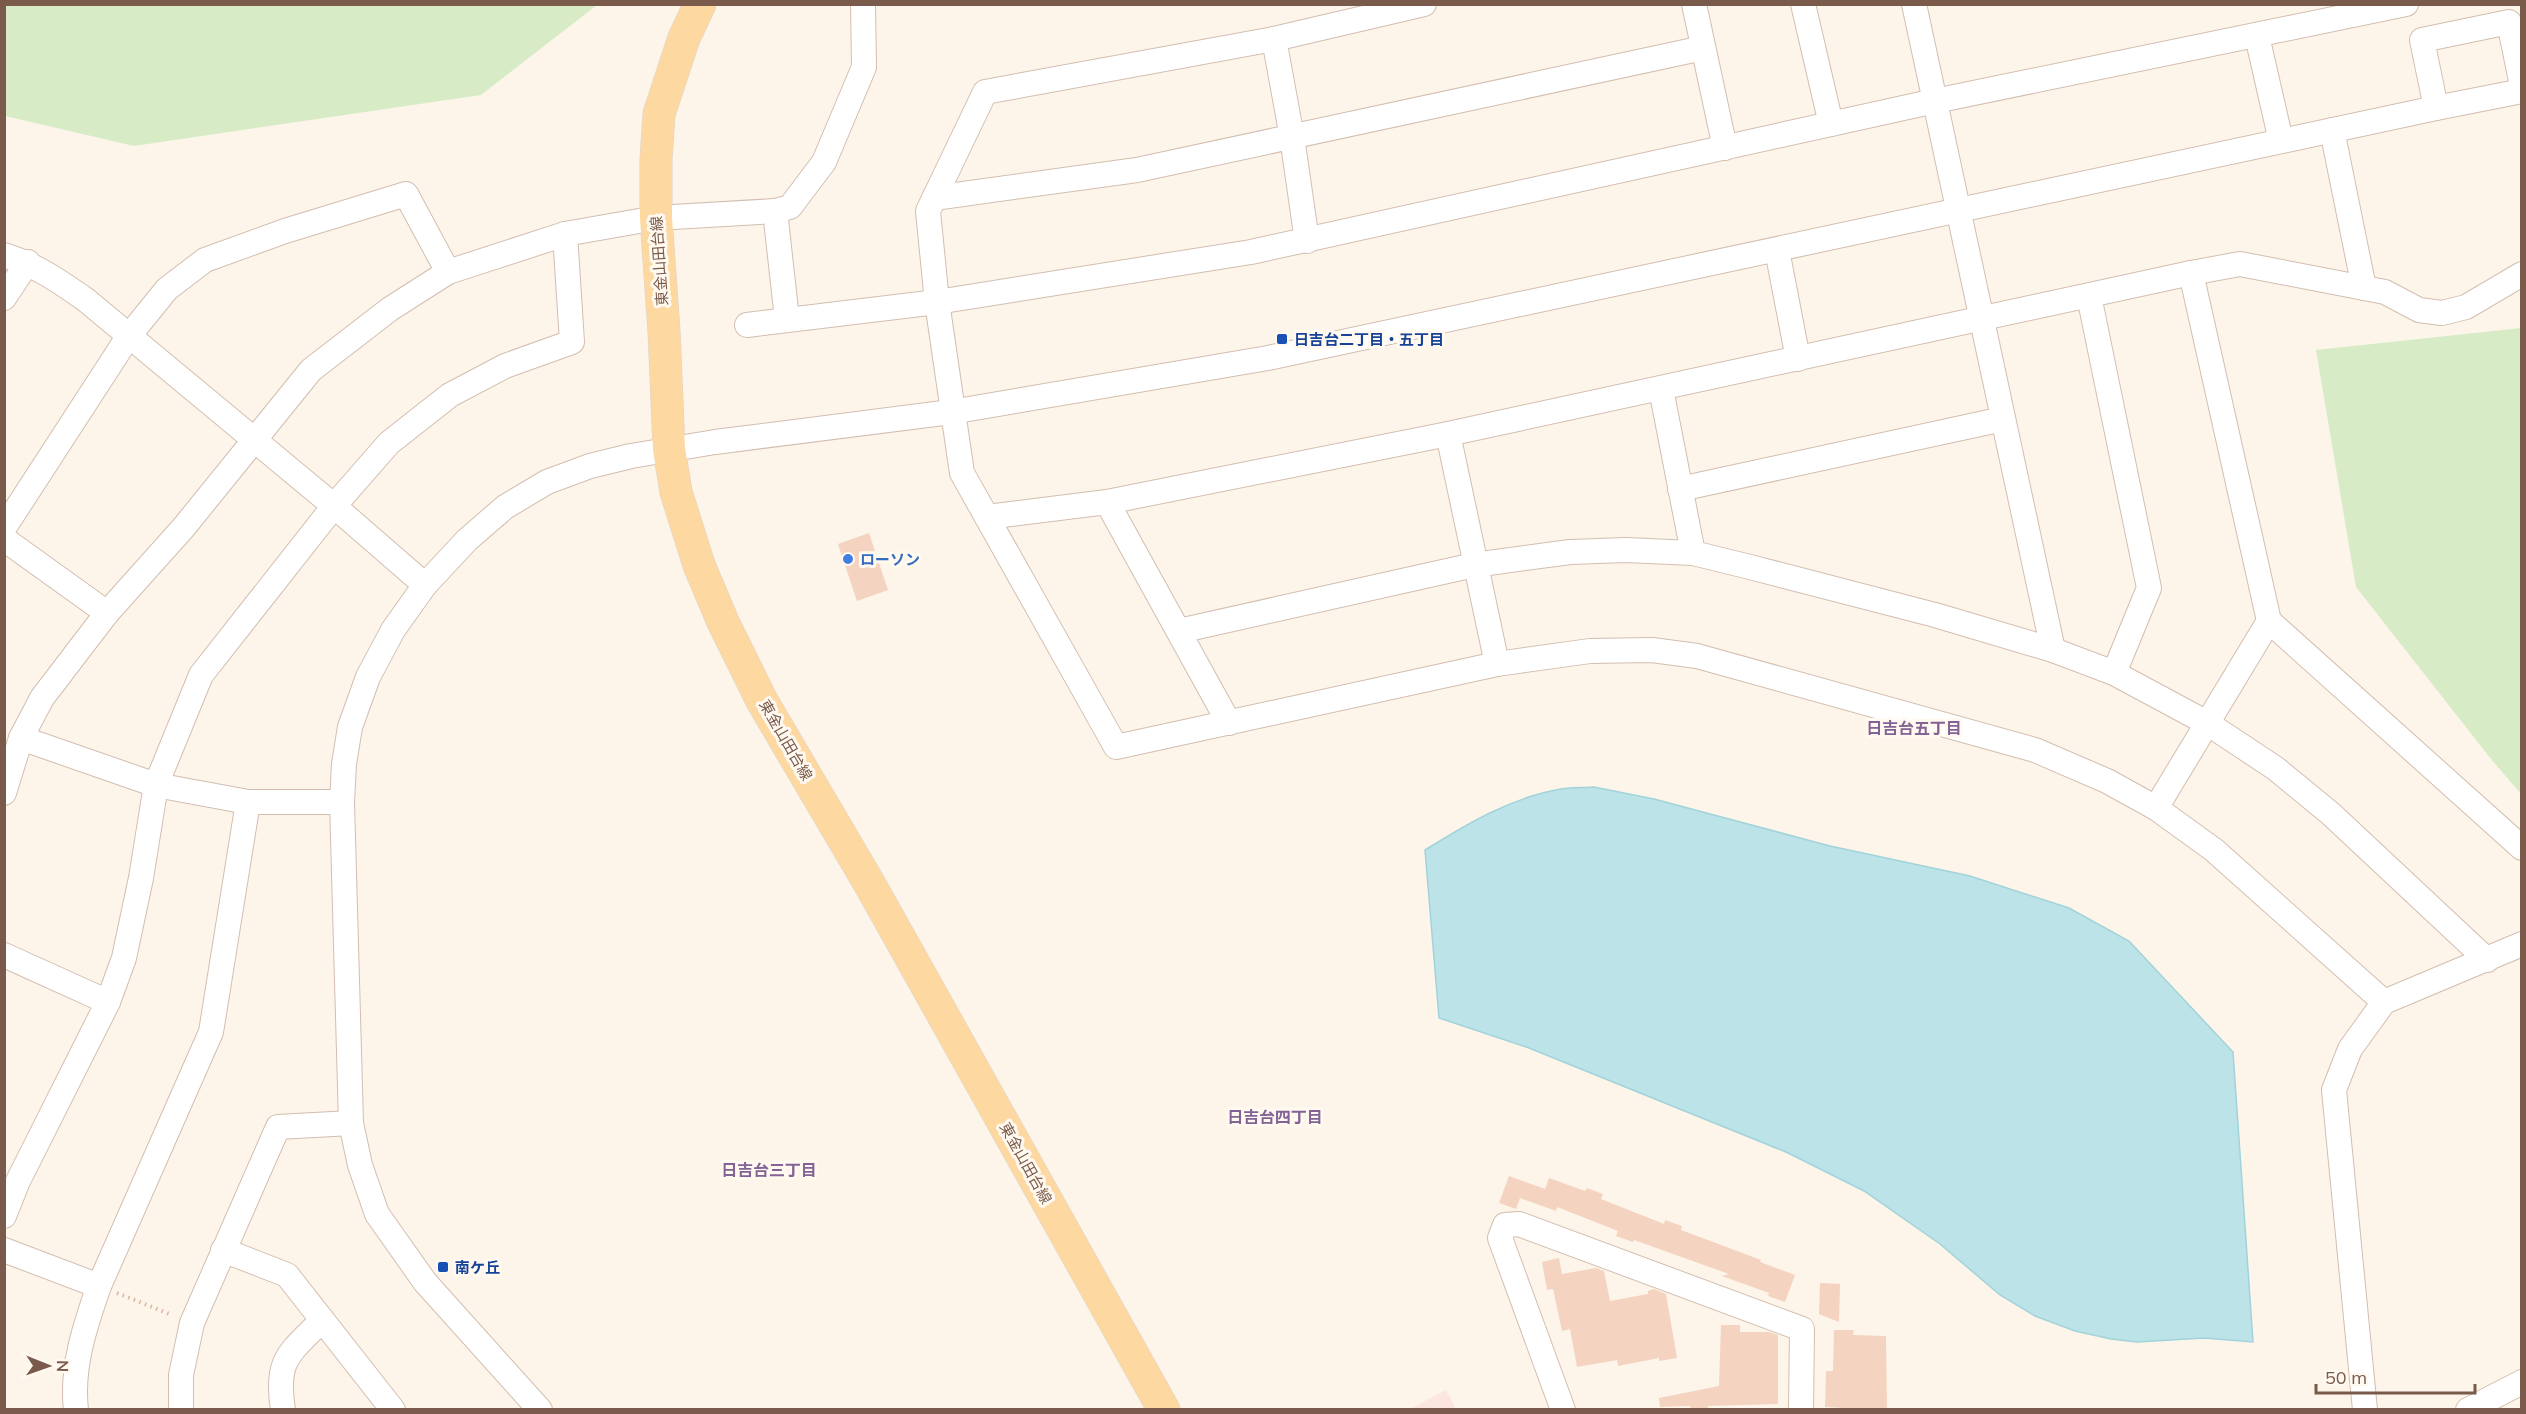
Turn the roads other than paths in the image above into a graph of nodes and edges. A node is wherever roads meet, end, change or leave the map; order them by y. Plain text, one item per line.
1 (700, 4) edge
2 (863, 4) edge
3 (1424, 4) edge
4 (1694, 4) edge
5 (1803, 4) edge
6 (1914, 4) edge
7 (2406, 4) edge
8 (2314, 14) edge
9 (2258, 36) junction
10 (1274, 39) junction
11 (1703, 48) junction
12 (2522, 86) edge
13 (2522, 91) edge
14 (1935, 101) junction
15 (2436, 108) junction
16 (1831, 124) junction
17 (2332, 130) junction
18 (1292, 138) junction
19 (2281, 141) junction
20 (1725, 148) junction
21 (934, 198) junction
22 (1958, 210) junction
23 (775, 211) junction
24 (656, 218) junction
25 (565, 234) junction
26 (1307, 241) junction
27 (1777, 250) junction
28 (4, 255) edge
29 (28, 262) junction
30 (448, 272) junction
31 (2191, 273) junction
32 (2522, 274) edge
33 (2364, 288) junction
34 (2089, 296) junction
35 (4, 298) edge
36 (937, 302) junction
37 (1981, 318) junction
38 (787, 319) junction
39 (747, 325) dead end
40 (128, 337) junction
41 (1798, 359) junction
42 (1661, 389) junction
43 (951, 412) junction
44 (2003, 419) junction
45 (1448, 434) junction
46 (254, 439) junction
47 (669, 449) junction
48 (1680, 489) junction
49 (1107, 502) junction
50 (334, 506) junction
51 (987, 518) junction
52 (4, 528) edge
53 (4, 539) edge
54 (1693, 553) junction
55 (1474, 565) junction
56 (425, 585) junction
57 (107, 613) junction
58 (2269, 621) junction
59 (1179, 631) junction
60 (2053, 650) junction
61 (1497, 664) junction
62 (2114, 673) junction
63 (1229, 723) junction
64 (2207, 723) junction
65 (21, 738) junction
66 (156, 785) junction
67 (4, 793) edge
68 (248, 802) junction
69 (342, 802) junction
70 (2156, 808) junction
71 (2522, 848) edge
72 (2522, 944) edge
73 (4, 955) edge
74 (2487, 960) junction
75 (108, 1002) junction
76 (2384, 1002) junction
77 (351, 1123) junction
78 (4, 1216) edge
79 (4, 1250) edge
80 (223, 1250) junction
81 (99, 1286) junction
82 (322, 1320) junction
83 (2522, 1382) edge
84 (76, 1410) edge
85 (181, 1410) edge
86 (283, 1410) edge
87 (393, 1410) edge
88 (540, 1410) edge
89 (1164, 1410) edge
90 (1563, 1410) edge
91 (1801, 1410) edge
92 (2365, 1410) edge
93 (2468, 1410) edge

1 - 24 main road, 東金山田台線
2 - 23 street
3 - 10 street
4 - 11 street
5 - 16 street
6 - 14 street
7 - 8 street
8 - 9 street
9 - 14 street
9 - 19 street
10 - 18 street
10 - 21 street
11 - 18 street
11 - 20 street
12 - 15 street
13 - 15 street
14 - 16 street
14 - 22 street
15 - 17 street
16 - 20 street
17 - 19 street
17 - 33 street
18 - 21 street
18 - 26 street
19 - 22 street
20 - 26 street
21 - 36 street
22 - 27 street
22 - 37 street
23 - 24 street
23 - 38 street
24 - 25 street
24 - 47 main road, 東金山田台線
25 - 30 street
25 - 50 street
26 - 36 street
27 - 41 street
27 - 43 street
28 - 29 street
29 - 35 street
29 - 40 street
30 - 40 street
30 - 46 street
31 - 33 street
31 - 34 street
31 - 58 street
32 - 33 street
34 - 37 street
34 - 62 street
36 - 38 street
36 - 43 street
37 - 41 street
37 - 44 street
38 - 39 street
40 - 46 street
40 - 52 street
41 - 42 street
42 - 45 street
42 - 48 street
43 - 47 street
43 - 51 street
44 - 48 street
44 - 60 street
45 - 49 street
45 - 55 street
46 - 50 street
46 - 57 street
47 - 56 street
47 - 89 main road, 東金山田台線
48 - 54 street
49 - 51 street
49 - 59 street
50 - 56 street
50 - 66 street
51 - 63 street
53 - 57 street
54 - 55 street
54 - 60 street
55 - 59 street
55 - 61 street
56 - 69 street
57 - 65 street
58 - 64 street
58 - 71 street
59 - 63 street
60 - 62 street
61 - 63 street
61 - 70 street
62 - 64 street
64 - 70 street
64 - 74 street
65 - 66 street
65 - 67 street
66 - 68 street
66 - 75 street
68 - 69 street
68 - 81 street
69 - 77 street
70 - 76 street
72 - 74 street
73 - 75 street
74 - 76 street
75 - 78 street
76 - 92 street
77 - 80 street
77 - 88 street
79 - 81 street
80 - 82 street
80 - 85 street
81 - 84 street
82 - 86 street
82 - 87 street
83 - 93 street
90 - 91 street

